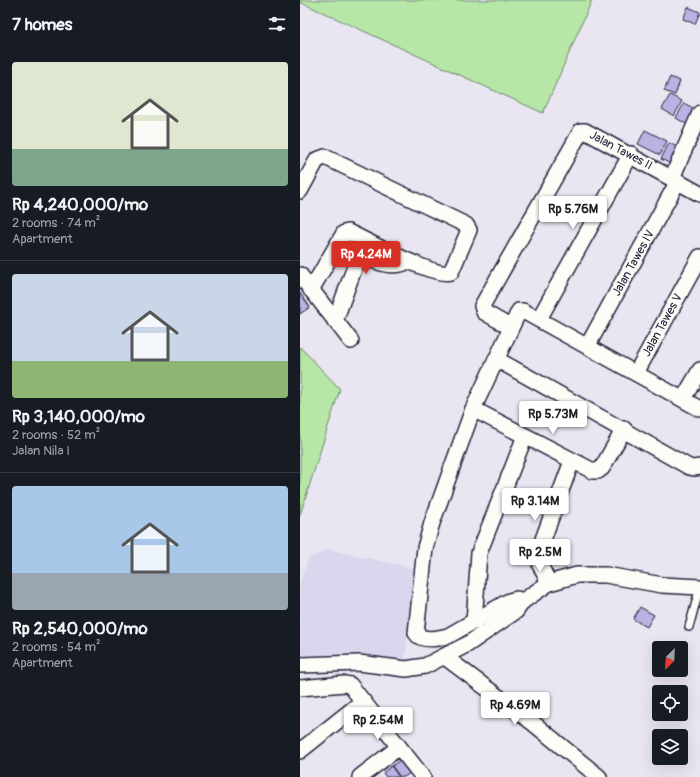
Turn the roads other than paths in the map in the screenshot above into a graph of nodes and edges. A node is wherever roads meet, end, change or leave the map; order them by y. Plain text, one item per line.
1 (700, 113) edge
2 (631, 154) junction
3 (675, 180) junction
4 (300, 191) edge
5 (700, 194) edge
6 (700, 257) edge
7 (407, 261) junction
8 (300, 275) edge
9 (311, 290) junction
10 (539, 320) junction
11 (335, 321) junction
12 (510, 327) junction
13 (351, 341) dead end
14 (588, 345) junction
15 (496, 359) junction
16 (700, 370) edge
17 (636, 373) junction
18 (683, 399) junction
19 (473, 409) junction
20 (700, 409) edge
21 (624, 429) junction
22 (525, 436) junction
23 (572, 461) junction
24 (700, 467) edge
25 (549, 583) junction
26 (700, 587) edge
27 (523, 601) junction
28 (474, 622) junction
29 (689, 627) dead end
30 (446, 657) junction
31 (300, 665) edge
32 (300, 688) edge
33 (363, 701) junction
34 (399, 746) junction
35 (300, 751) edge
36 (360, 777) edge
37 (423, 777) edge
38 (599, 777) edge

1 - 3 street, Jalan Tawes IV
2 - 3 street, Jalan Tawes II
2 - 10 street
2 - 12 street, Jalan Tawes II
3 - 5 street, Jalan Tawes II
3 - 14 street, Jalan Tawes IV
4 - 7 street
6 - 17 street, Jalan Tawes V
7 - 9 street
7 - 11 street
8 - 9 street
9 - 11 street
10 - 12 street
10 - 14 street
11 - 13 street
12 - 15 street
14 - 17 street
15 - 19 street
15 - 21 street
16 - 18 street
17 - 18 street
18 - 20 street
19 - 22 street
19 - 28 street
21 - 23 street
21 - 24 street
22 - 23 street
22 - 28 street
23 - 25 street
25 - 26 street
25 - 27 street
26 - 29 lane
27 - 28 street
27 - 30 street
30 - 31 street
30 - 38 street
32 - 33 street
33 - 34 street
33 - 35 street
34 - 36 street
34 - 37 street

